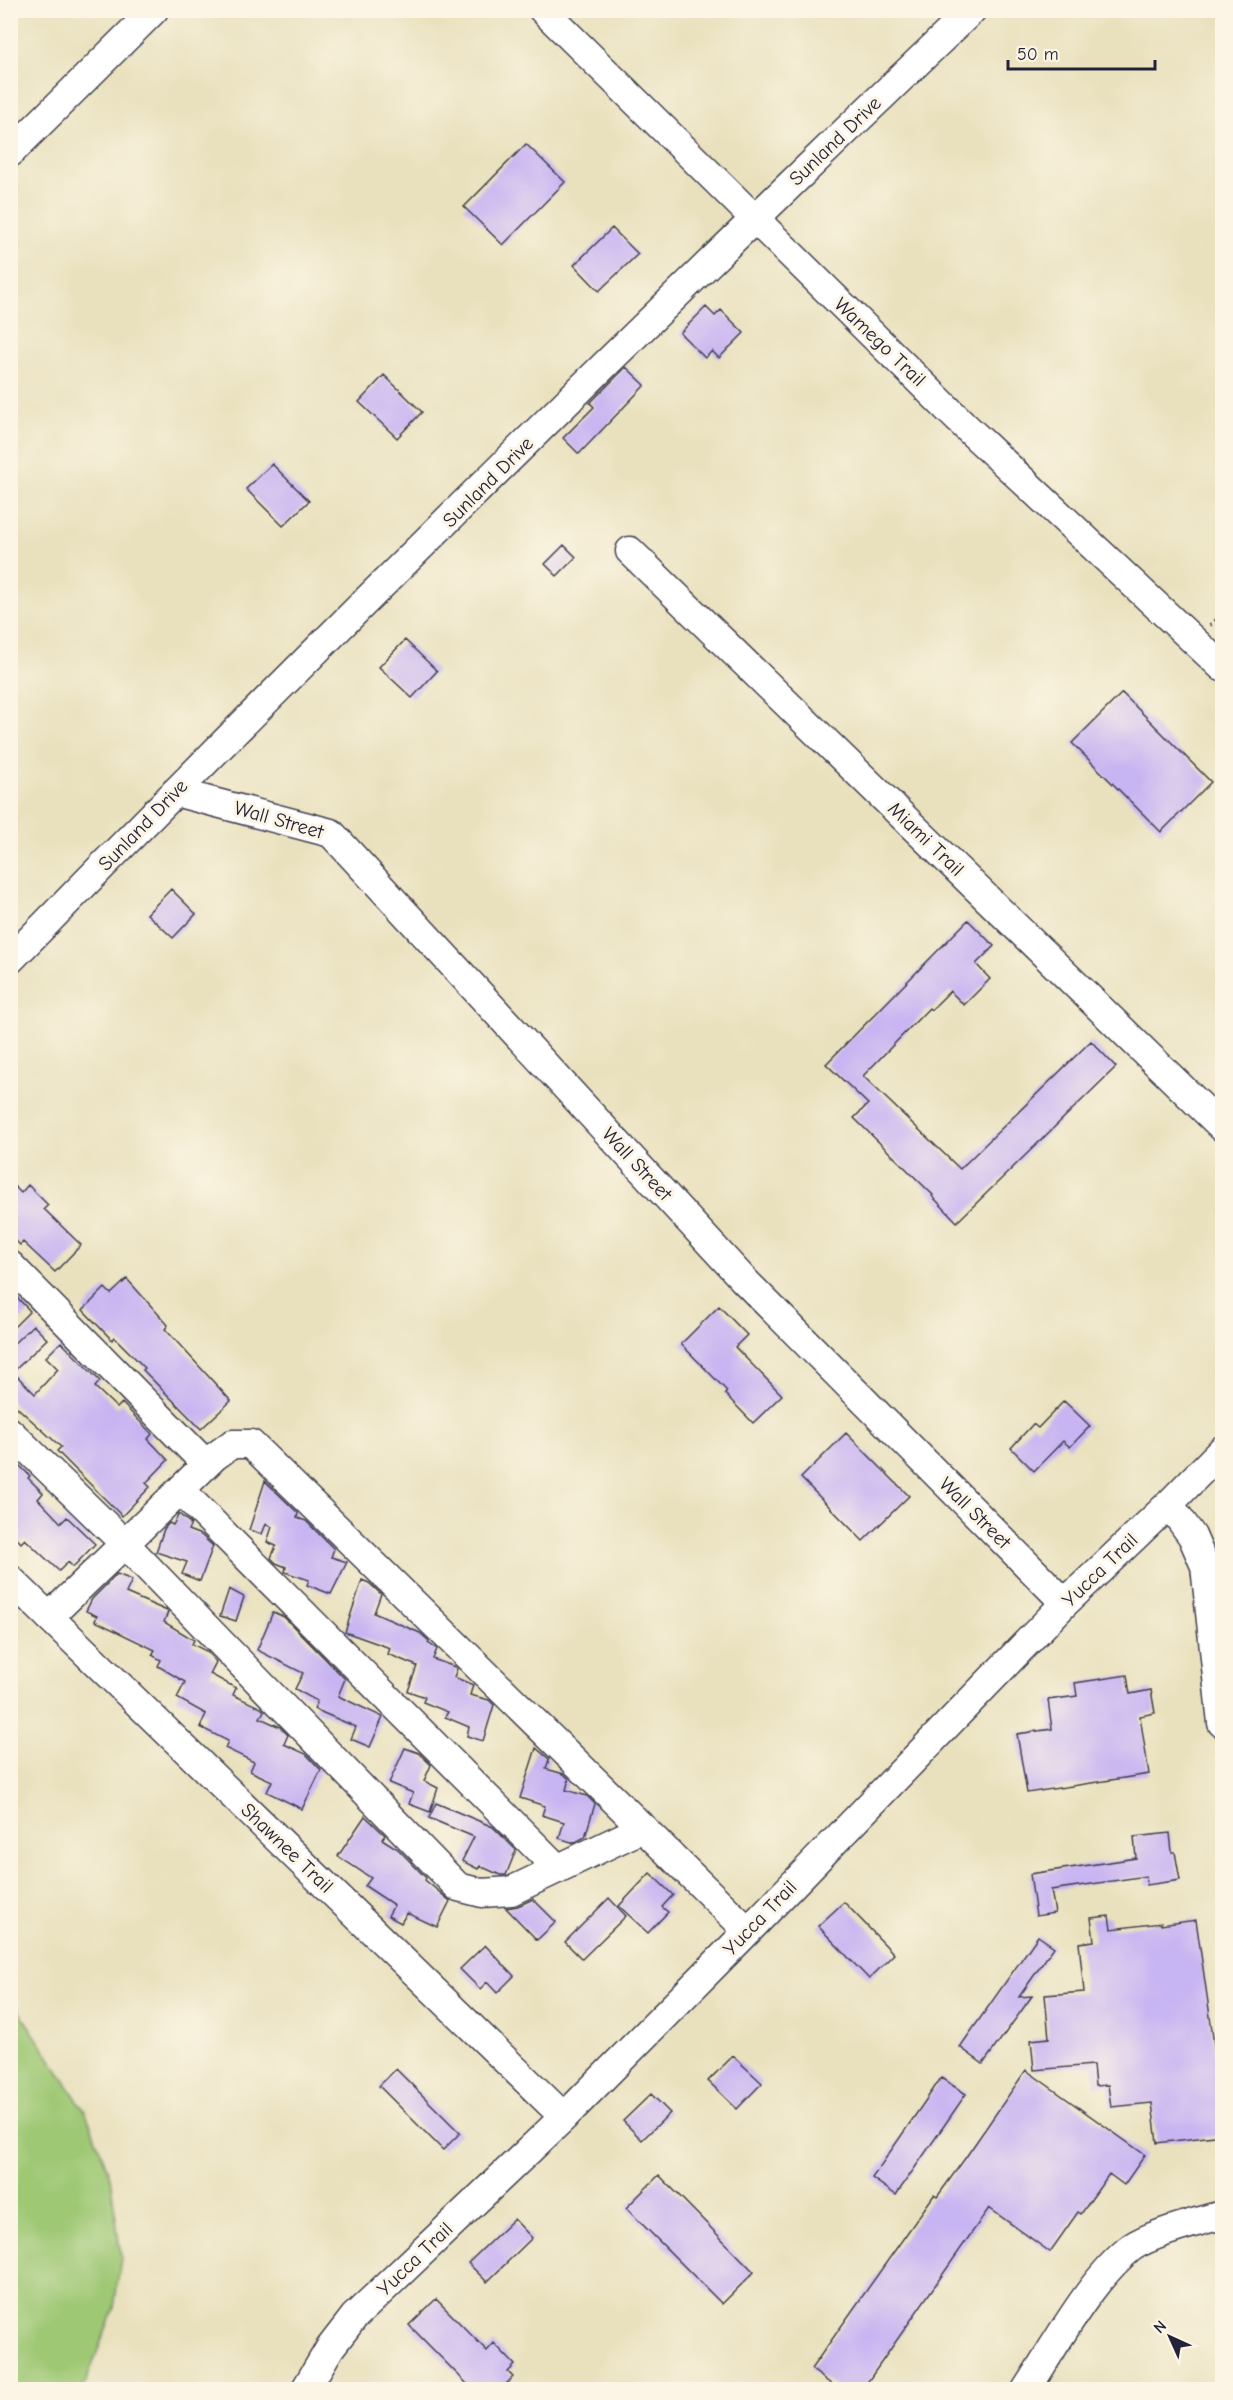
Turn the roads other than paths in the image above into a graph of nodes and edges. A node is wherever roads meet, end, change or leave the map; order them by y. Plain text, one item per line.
1 (154, 10) edge
2 (543, 10) edge
3 (972, 10) edge
4 (10, 153) edge
5 (753, 219) junction
6 (630, 551) dead end
7 (1222, 667) edge
8 (175, 792) junction
9 (10, 960) edge
10 (1222, 1127) edge
11 (10, 1265) edge
12 (10, 1432) edge
13 (1222, 1450) edge
14 (206, 1464) junction
15 (180, 1490) junction
16 (1170, 1504) junction
17 (124, 1544) junction
18 (10, 1579) edge
19 (1065, 1603) junction
20 (49, 1617) junction
21 (1222, 1723) edge
22 (643, 1828) junction
23 (558, 1869) junction
24 (748, 1931) junction
25 (564, 2116) junction
26 (1222, 2215) edge
27 (305, 2390) edge
28 (1026, 2390) edge

1 - 4 street
2 - 5 street, Wamego Trail
3 - 5 street, Sunland Drive
5 - 7 street, Wamego Trail
5 - 8 street, Sunland Drive
6 - 10 street, Miami Trail
8 - 9 street, Sunland Drive
8 - 19 street, Wall Street
11 - 14 street
12 - 17 street
13 - 16 street, Yucca Trail
14 - 15 street
14 - 22 street
15 - 17 street
15 - 23 street
16 - 19 street, Yucca Trail
16 - 21 street
17 - 20 street
17 - 23 street
18 - 20 street, Shawnee Trail
19 - 24 street, Yucca Trail
20 - 25 street, Shawnee Trail
22 - 23 street
22 - 24 street
24 - 25 street, Yucca Trail
25 - 27 street, Yucca Trail
26 - 28 street

